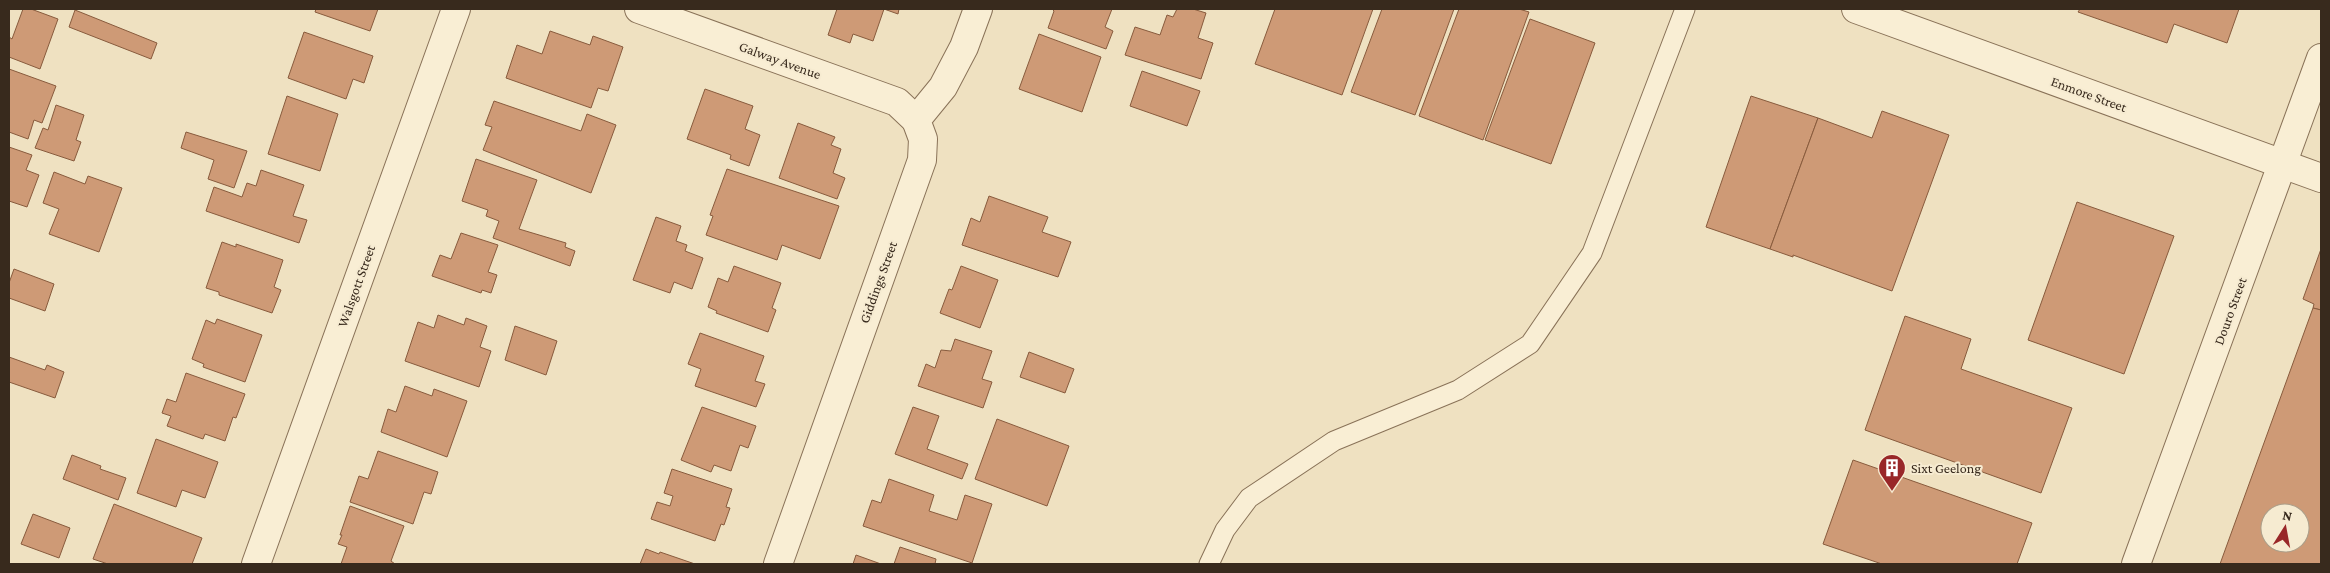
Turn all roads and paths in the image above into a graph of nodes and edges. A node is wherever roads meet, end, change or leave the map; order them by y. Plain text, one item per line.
1 (456, 9) edge
2 (639, 9) edge
3 (978, 9) edge
4 (1685, 9) edge
5 (1856, 9) edge
6 (2321, 58) edge
7 (916, 120) junction
8 (2283, 164) junction
9 (2321, 178) edge
10 (256, 564) edge
11 (778, 564) edge
12 (1210, 564) edge
13 (2136, 564) edge

1 - 10 street, Walsgott Street
2 - 7 street, Galway Avenue
3 - 7 street
4 - 12 lane
5 - 8 street, Enmore Street
6 - 8 street, Douro Street
7 - 11 street, Giddings Street
8 - 9 street, Enmore Street
8 - 13 street, Douro Street

